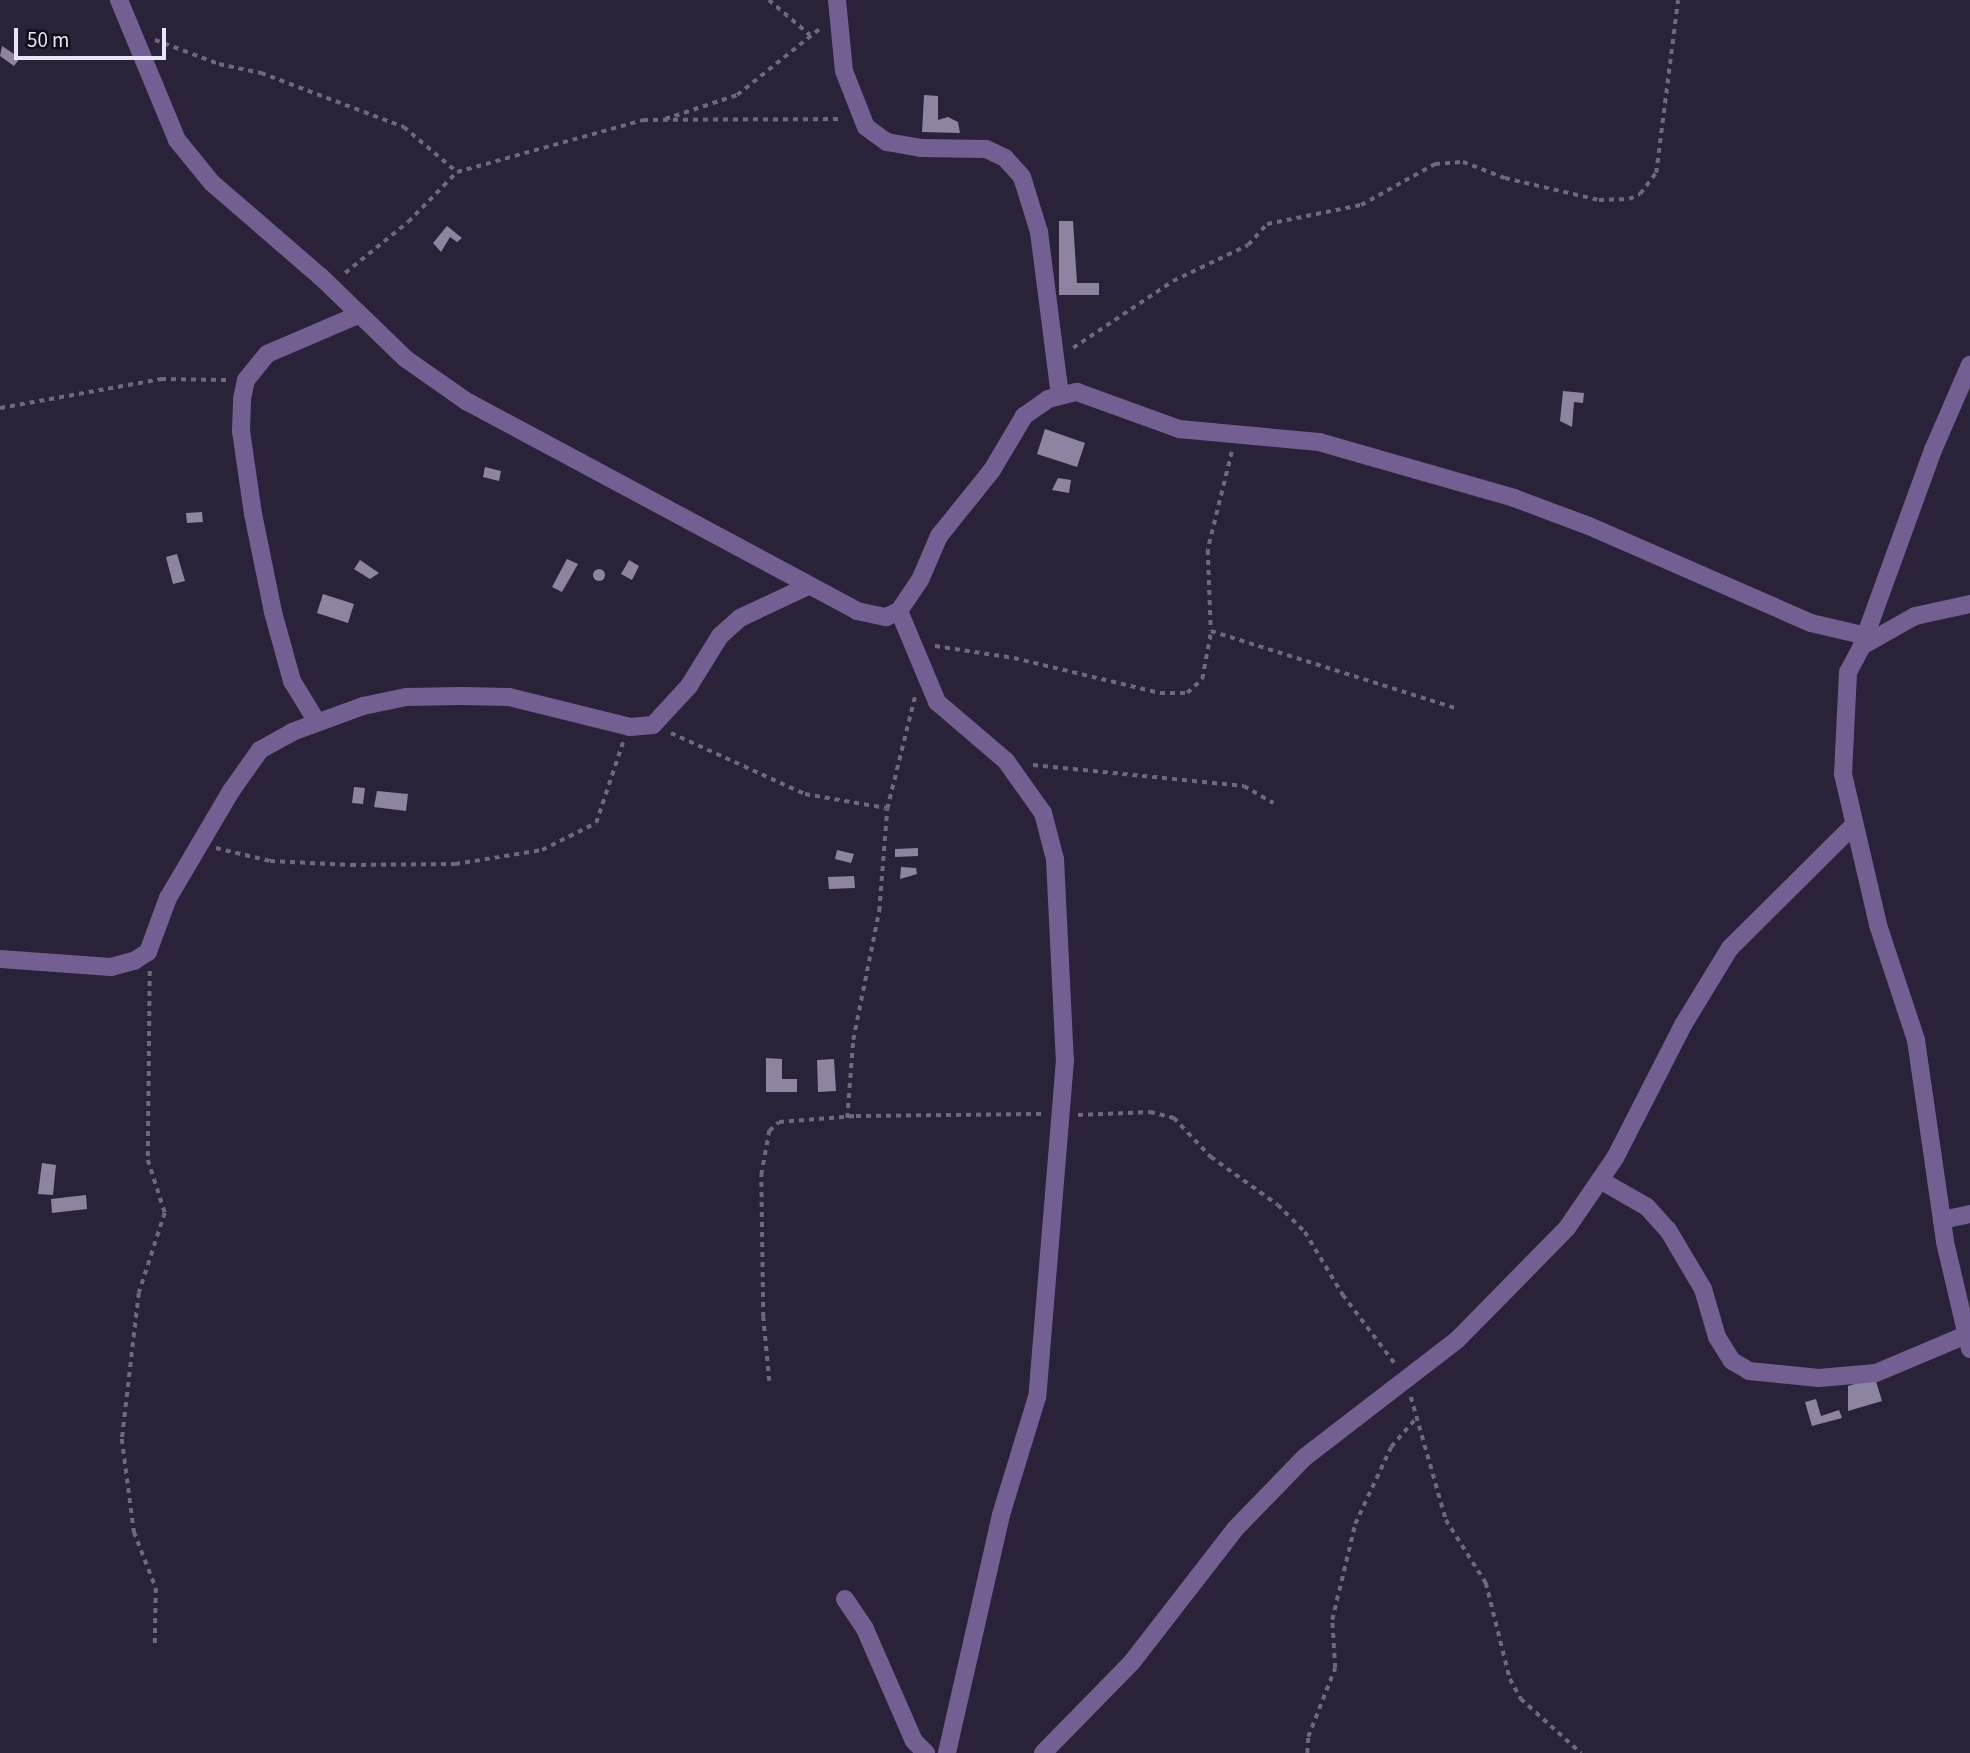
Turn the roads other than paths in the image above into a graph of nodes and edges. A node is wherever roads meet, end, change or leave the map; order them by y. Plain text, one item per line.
1 (115, 2) edge
2 (837, 8) edge
3 (358, 315) junction
4 (1970, 365) edge
5 (1060, 396) junction
6 (808, 586) junction
7 (1970, 604) edge
8 (899, 611) junction
9 (1864, 641) junction
10 (317, 722) junction
11 (1854, 825) junction
12 (0, 959) edge
13 (1600, 1180) junction
14 (1970, 1214) edge
15 (1942, 1220) junction
16 (1968, 1342) edge
17 (845, 1599) dead end
18 (926, 1753) edge
19 (947, 1753) edge
20 (1043, 1753) edge

1 - 3 street
2 - 5 street
3 - 6 street
3 - 10 street
4 - 9 street
5 - 8 street
5 - 9 street
6 - 8 street
6 - 10 street
7 - 9 street
8 - 19 street
9 - 11 street
10 - 12 street
11 - 13 street
11 - 15 street
13 - 16 street
13 - 20 street
14 - 15 street
15 - 16 street
17 - 18 street

